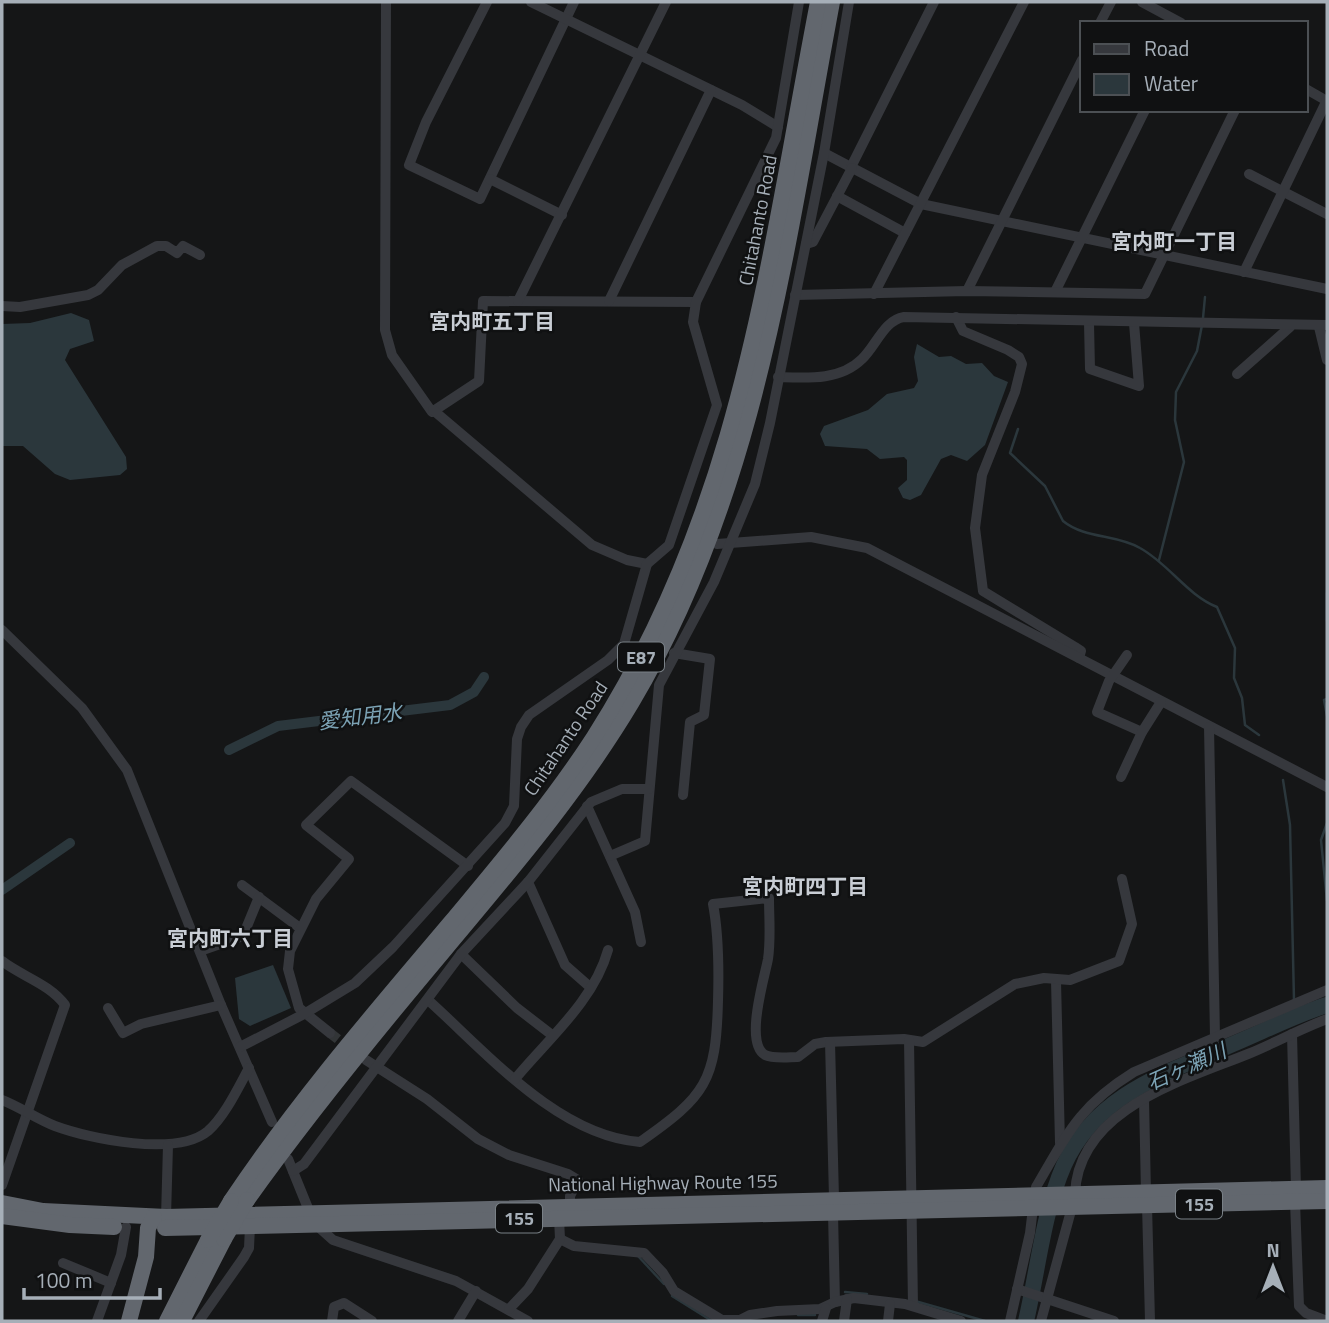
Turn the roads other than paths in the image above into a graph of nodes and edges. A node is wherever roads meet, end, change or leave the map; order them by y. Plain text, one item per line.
1 (386, 2) edge
2 (487, 2) edge
3 (531, 2) edge
4 (574, 2) edge
5 (666, 2) edge
6 (800, 2) edge
7 (818, 2) edge
8 (832, 2) edge
9 (849, 2) edge
10 (934, 2) edge
11 (1024, 2) edge
12 (1111, 2) edge
13 (1142, 2) edge
14 (565, 19) junction
15 (1101, 21) edge
16 (1177, 21) edge
17 (638, 54) junction
18 (1080, 64) edge
19 (711, 90) junction
20 (1308, 90) edge
21 (1327, 100) edge
22 (1144, 112) edge
23 (1234, 112) edge
24 (778, 127) junction
25 (824, 153) junction
26 (852, 167) junction
27 (1249, 174) dead end
28 (490, 179) junction
29 (1283, 191) junction
30 (837, 196) junction
31 (920, 204) junction
32 (1327, 214) edge
33 (562, 215) junction
34 (1003, 223) junction
35 (905, 233) junction
36 (1080, 238) junction
37 (806, 244) junction
38 (1164, 254) junction
39 (200, 255) dead end
40 (1244, 272) junction
41 (1327, 275) edge
42 (1324, 288) edge
43 (967, 291) junction
44 (1055, 292) junction
45 (874, 294) junction
46 (795, 295) junction
47 (518, 301) junction
48 (609, 301) junction
49 (696, 302) junction
50 (2, 306) edge
51 (956, 317) junction
52 (1089, 323) junction
53 (1133, 323) junction
54 (1323, 326) edge
55 (1290, 327) junction
56 (1327, 360) edge
57 (1237, 374) dead end
58 (778, 377) junction
59 (433, 410) junction
60 (758, 420) dead end
61 (770, 423) junction
62 (733, 541) junction
63 (718, 544) dead end
64 (668, 545) junction
65 (681, 547) dead end
66 (647, 564) junction
67 (2, 630) edge
68 (674, 653) junction
69 (1127, 655) dead end
70 (1079, 658) junction
71 (1112, 677) junction
72 (1161, 702) junction
73 (1209, 727) junction
74 (1142, 732) junction
75 (1121, 778) dead end
76 (1327, 787) edge
77 (649, 789) junction
78 (684, 795) dead end
79 (587, 806) junction
80 (610, 856) junction
81 (468, 866) junction
82 (1122, 879) dead end
83 (528, 882) junction
84 (242, 885) dead end
85 (259, 897) junction
86 (300, 928) junction
87 (641, 942) dead end
88 (608, 950) dead end
89 (200, 951) junction
90 (461, 954) junction
91 (2, 961) edge
92 (1056, 981) junction
93 (590, 987) junction
94 (1327, 990) edge
95 (428, 1000) junction
96 (220, 1005) junction
97 (108, 1008) dead end
98 (304, 1014) junction
99 (1327, 1019) edge
100 (330, 1033) tunnel mouth
101 (1292, 1034) junction
102 (552, 1035) junction
103 (1215, 1037) junction
104 (909, 1040) junction
105 (830, 1042) junction
106 (240, 1047) junction
107 (366, 1060) dead end
108 (249, 1068) junction
109 (377, 1069) junction
110 (515, 1079) junction
111 (1144, 1099) junction
112 (2, 1101) edge
113 (25, 1113) junction
114 (272, 1122) dead end
115 (1060, 1144) junction
116 (169, 1145) junction
117 (288, 1159) dead end
118 (293, 1171) junction
119 (2, 1185) edge
120 (1327, 1188) edge
121 (1296, 1195) junction
122 (1147, 1199) junction
123 (239, 1200) junction
124 (1037, 1201) junction
125 (1072, 1201) junction
126 (1327, 1201) edge
127 (2, 1203) edge
128 (912, 1204) junction
129 (570, 1205) junction
130 (833, 1205) junction
131 (2, 1216) edge
132 (312, 1218) junction
133 (559, 1218) junction
134 (156, 1222) junction
135 (250, 1226) junction
136 (126, 1227) junction
137 (216, 1239) junction
138 (560, 1239) junction
139 (63, 1263) dead end
140 (111, 1283) junction
141 (1017, 1289) junction
142 (476, 1291) junction
143 (1047, 1297) junction
144 (847, 1299) junction
145 (890, 1304) junction
146 (830, 1305) junction
147 (913, 1306) junction
148 (509, 1309) junction
149 (935, 1317) edge
150 (201, 1319) edge
151 (97, 1321) edge
152 (129, 1321) edge
153 (136, 1321) edge
154 (167, 1321) edge
155 (182, 1321) edge
156 (214, 1321) edge
157 (332, 1321) edge
158 (372, 1321) edge
159 (458, 1321) edge
160 (526, 1321) edge
161 (822, 1321) edge
162 (844, 1321) edge
163 (887, 1321) edge
164 (961, 1321) edge
165 (1010, 1321) edge
166 (1041, 1321) edge
167 (1114, 1321) edge
168 (1150, 1321) edge
169 (1327, 1321) edge

1 - 59 street
2 - 28 street
3 - 14 street
4 - 14 street
5 - 17 street
6 - 24 street
7 - 123 highway, Chitahanto Road / E87
8 - 123 highway, Chitahanto Road / E87
9 - 25 street
10 - 26 street
11 - 31 street
12 - 15 street
13 - 16 street
14 - 17 street
14 - 28 street
17 - 19 street
17 - 33 street
18 - 34 street
19 - 24 street
19 - 48 street
20 - 21 street
21 - 29 street
22 - 36 street
23 - 38 street
24 - 49 street
25 - 26 street
25 - 37 street
26 - 30 street
26 - 31 street
27 - 29 street
28 - 33 street
29 - 32 street
29 - 40 street
30 - 35 street
30 - 37 street
31 - 34 street
31 - 35 street
33 - 47 street
34 - 36 street
34 - 43 street
35 - 45 street
36 - 38 street
36 - 44 street
37 - 46 street
38 - 40 street
38 - 44 street
39 - 50 street
40 - 42 street
41 - 42 street
43 - 44 street
43 - 45 street
45 - 46 street
46 - 58 street
47 - 48 street
47 - 59 street
48 - 49 street
49 - 64 street
51 - 52 street
51 - 58 street
51 - 70 street
52 - 53 street
52 - 53 street
53 - 55 street
54 - 55 street
54 - 56 street
55 - 57 street
58 - 61 street
59 - 66 street
60 - 61 street
61 - 62 street
62 - 63 street
62 - 68 street
62 - 70 street
64 - 65 street
64 - 66 street
66 - 81 street
67 - 89 street
68 - 77 street
68 - 78 street
69 - 71 street
70 - 71 street
71 - 72 street
71 - 74 street
72 - 73 street
72 - 74 street
73 - 76 street
73 - 103 street
74 - 75 street
77 - 79 street
77 - 80 street
79 - 80 street
79 - 83 street
80 - 87 street
81 - 86 street
81 - 98 street
82 - 92 street
83 - 90 street
83 - 93 street
84 - 85 street
85 - 86 street
85 - 89 street
86 - 98 street
88 - 93 street
89 - 96 street
90 - 95 street
90 - 102 street
91 - 113 street
92 - 104 street
92 - 115 street
93 - 102 street
94 - 103 street
95 - 109 street
95 - 110 street
96 - 97 street
96 - 106 street
98 - 100 street
98 - 106 street
99 - 101 street
101 - 111 street
101 - 121 street
102 - 110 street
103 - 115 street
104 - 105 street
104 - 128 street
105 - 110 street
105 - 130 street
106 - 108 street
107 - 109 street
108 - 114 street
108 - 116 street
109 - 118 street
109 - 129 street
111 - 122 street
111 - 125 street
112 - 113 street
113 - 116 street
113 - 119 street
115 - 124 street
116 - 134 street
117 - 118 street
118 - 132 street
120 - 121 highway, National Highway Route 155 / 155
121 - 122 highway, National Highway Route 155 / 155
121 - 126 highway, National Highway Route 155 / 155
121 - 169 street
122 - 125 highway, National Highway Route 155 / 155
122 - 168 street
123 - 137 highway, Chitahanto Road / E87, bridge
124 - 125 highway, National Highway Route 155 / 155
124 - 128 highway, National Highway Route 155 / 155
124 - 141 street
125 - 143 street
127 - 134 highway, National Highway Route 155 / 155
128 - 130 highway, National Highway Route 155 / 155
128 - 147 street
129 - 130 highway, National Highway Route 155 / 155
129 - 132 highway, National Highway Route 155 / 155
130 - 133 highway, National Highway Route 155 / 155
130 - 146 street
131 - 136 highway, National Highway Route 155 / 155
132 - 133 highway, National Highway Route 155 / 155
132 - 134 highway, National Highway Route 155 / 155
132 - 135 highway, National Highway Route 155 / 155
132 - 142 street
133 - 138 street
134 - 135 highway, National Highway Route 155 / 155
134 - 136 highway, National Highway Route 155 / 155
134 - 152 highway
134 - 153 highway
135 - 150 street
136 - 140 street
137 - 154 highway, Chitahanto Road / E87
137 - 155 highway, Chitahanto Road / E87
138 - 146 street
138 - 148 street
139 - 140 street
140 - 151 street
141 - 143 street
141 - 165 street
142 - 148 street
142 - 159 street
143 - 166 street
143 - 167 street
144 - 145 street
144 - 146 street
144 - 162 street
145 - 147 street
145 - 163 street
146 - 161 street
147 - 149 street
148 - 160 street
149 - 164 street
150 - 156 street
157 - 158 street

